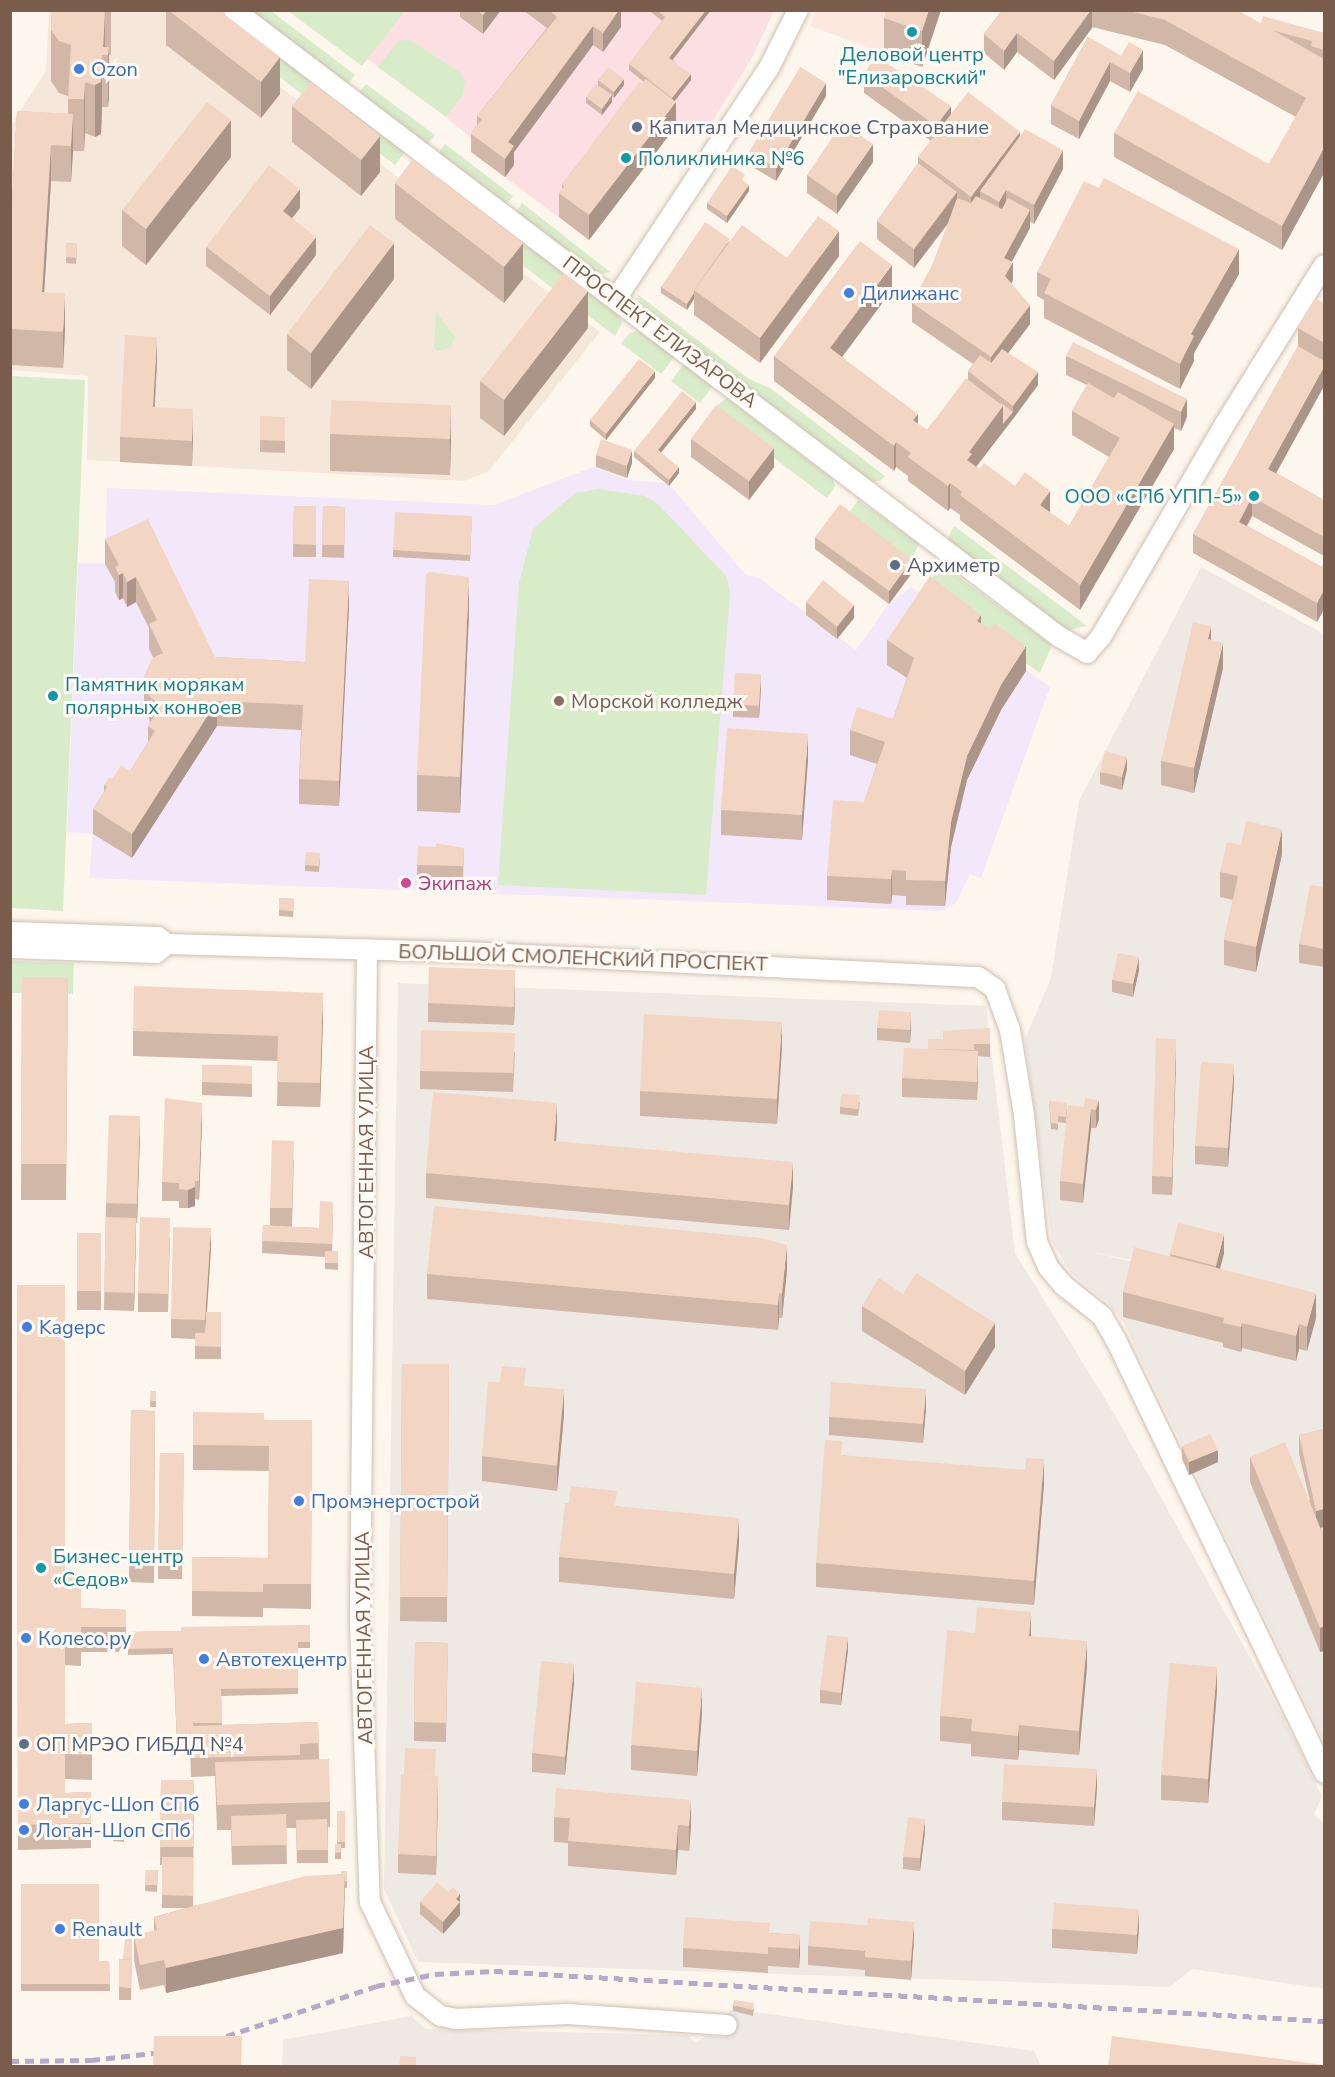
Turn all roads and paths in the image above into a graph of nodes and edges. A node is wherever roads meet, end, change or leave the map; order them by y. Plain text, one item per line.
1 (234, 10) edge
2 (798, 10) edge
3 (1324, 265) edge
4 (1317, 297) edge
5 (616, 299) junction
6 (10, 932) edge
7 (167, 944) junction
8 (10, 948) edge
9 (367, 949) junction
10 (1324, 1773) edge
11 (727, 2025) dead end

1 - 5 street, ПРОСПЕКТ ЕЛИЗАРОВА
2 - 5 street
3 - 4 street
4 - 5 street, ПРОСПЕКТ ЕЛИЗАРОВА
6 - 7 street, БОЛЬШОЙ СМОЛЕНСКИЙ ПРОСПЕКТ
7 - 8 street, БОЛЬШОЙ СМОЛЕНСКИЙ ПРОСПЕКТ
7 - 9 street, БОЛЬШОЙ СМОЛЕНСКИЙ ПРОСПЕКТ
9 - 10 street, БОЛЬШОЙ СМОЛЕНСКИЙ ПРОСПЕКТ
9 - 11 street, АВТОГЕННАЯ УЛИЦА

